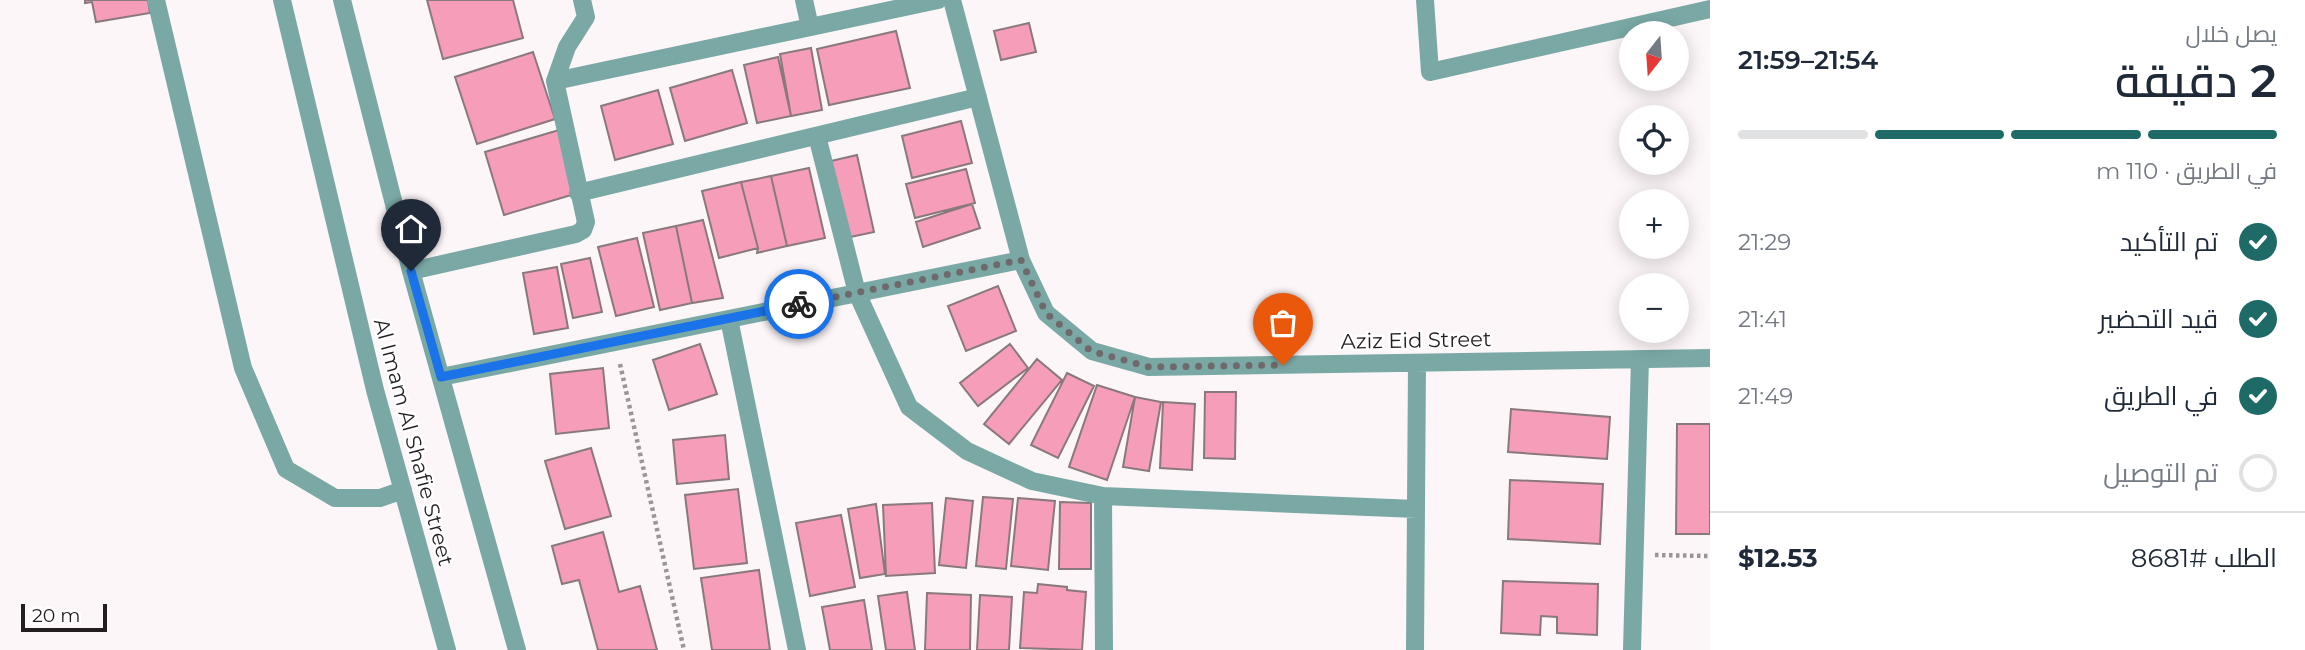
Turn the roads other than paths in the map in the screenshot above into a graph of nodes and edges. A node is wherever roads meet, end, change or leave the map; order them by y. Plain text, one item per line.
1 (156, 0) edge
2 (282, 0) edge
3 (342, 0) edge
4 (582, 0) edge
5 (804, 0) edge
6 (938, 0) edge
7 (951, 0) edge
8 (1425, 0) edge
9 (1710, 9) edge
10 (810, 27) junction
11 (555, 81) junction
12 (978, 97) junction
13 (817, 136) junction
14 (579, 193) junction
15 (1021, 260) junction
16 (411, 271) junction
17 (857, 293) junction
18 (729, 318) junction
19 (1710, 358) edge
20 (1640, 359) junction
21 (1417, 363) junction
22 (441, 377) junction
23 (403, 490) junction
24 (1103, 496) junction
25 (1416, 509) junction
26 (447, 650) edge
27 (517, 650) edge
28 (797, 650) edge
29 (1104, 650) edge
30 (1415, 650) edge
31 (1632, 650) edge

1 - 23 street
2 - 23 street, Al Imam Al Shafie Street
3 - 16 street, Al Imam Al Shafie Street
4 - 11 street
5 - 10 street
6 - 10 street
7 - 12 street, Aziz Eid Street
8 - 9 street
10 - 11 street
11 - 14 street
12 - 13 street
12 - 15 street, Aziz Eid Street
13 - 14 street
13 - 17 street
14 - 16 street
15 - 17 street
15 - 21 street, Aziz Eid Street
16 - 22 street, Al Imam Al Shafie Street
17 - 18 street
17 - 24 street
18 - 22 street
18 - 28 street
19 - 20 street, Aziz Eid Street
20 - 21 street, Aziz Eid Street
20 - 31 street
21 - 25 street
22 - 27 street, Al Imam Al Shafie Street
23 - 26 street, Al Imam Al Shafie Street
24 - 25 street
24 - 29 street
25 - 30 street

